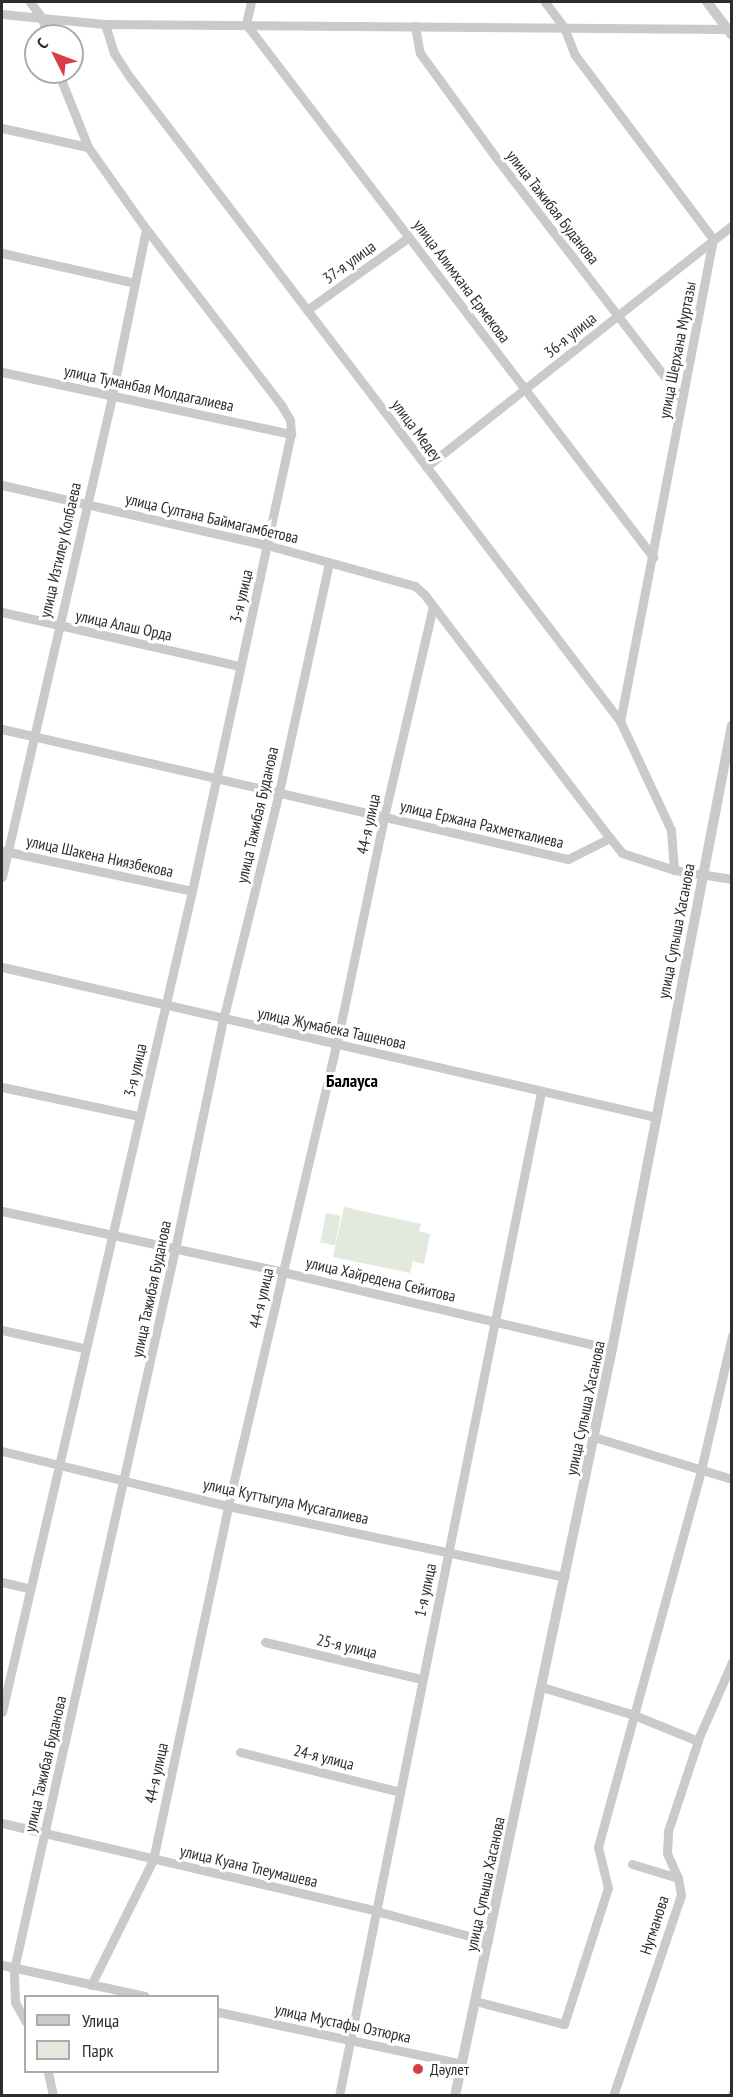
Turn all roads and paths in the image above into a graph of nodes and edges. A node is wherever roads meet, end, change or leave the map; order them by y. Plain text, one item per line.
1 (30, 2) edge
2 (251, 2) edge
3 (545, 2) edge
4 (707, 2) edge
5 (2, 14) edge
6 (42, 18) junction
7 (44, 24) edge
8 (105, 24) junction
9 (246, 24) junction
10 (415, 26) junction
11 (564, 27) junction
12 (730, 32) edge
13 (63, 84) edge
14 (2, 128) edge
15 (88, 147) junction
16 (732, 225) edge
17 (146, 229) junction
18 (409, 237) junction
19 (713, 239) junction
20 (2, 253) edge
21 (135, 283) junction
22 (307, 310) junction
23 (618, 316) junction
24 (2, 372) edge
25 (526, 390) junction
26 (112, 395) junction
27 (682, 399) junction
28 (291, 434) junction
29 (426, 467) junction
30 (2, 485) edge
31 (86, 503) junction
32 (267, 545) junction
33 (653, 557) junction
34 (329, 562) junction
35 (433, 607) junction
36 (2, 612) edge
37 (58, 625) junction
38 (240, 666) junction
39 (620, 721) junction
40 (731, 727) edge
41 (2, 729) edge
42 (34, 736) junction
43 (218, 778) junction
44 (279, 792) junction
45 (384, 817) junction
46 (610, 838) junction
47 (4, 851) edge
48 (674, 870) junction
49 (702, 874) junction
50 (2, 877) edge
51 (732, 879) edge
52 (192, 891) junction
53 (2, 967) edge
54 (165, 1006) junction
55 (223, 1020) junction
56 (337, 1042) junction
57 (2, 1087) edge
58 (541, 1092) junction
59 (139, 1116) junction
60 (656, 1117) junction
61 (2, 1211) edge
62 (111, 1235) junction
63 (175, 1249) junction
64 (283, 1272) junction
65 (496, 1322) junction
66 (2, 1330) edge
67 (732, 1336) edge
68 (84, 1348) junction
69 (612, 1349) junction
70 (594, 1437) junction
71 (2, 1451) edge
72 (57, 1463) junction
73 (701, 1470) junction
74 (732, 1479) edge
75 (123, 1481) junction
76 (228, 1506) junction
77 (449, 1550) junction
78 (565, 1577) junction
79 (2, 1582) edge
80 (28, 1588) junction
81 (265, 1642) dead end
82 (732, 1662) edge
83 (422, 1679) junction
84 (542, 1687) junction
85 (3, 1698) edge
86 (2, 1712) edge
87 (634, 1715) junction
88 (698, 1741) junction
89 (240, 1752) dead end
90 (400, 1792) junction
91 (2, 1823) edge
92 (44, 1833) junction
93 (153, 1860) junction
94 (632, 1864) dead end
95 (678, 1878) junction
96 (376, 1911) junction
97 (488, 1941) junction
98 (2, 1965) edge
99 (14, 1969) junction
100 (91, 1985) junction
101 (140, 1995) edge
102 (475, 2001) junction
103 (219, 2012) edge
104 (24, 2018) edge
105 (350, 2040) junction
106 (462, 2064) junction
107 (48, 2073) edge
108 (54, 2096) edge
109 (339, 2096) edge
110 (455, 2096) edge
111 (613, 2096) edge

1 - 6 street
2 - 9 street
3 - 11 street
4 - 12 street
5 - 6 street
6 - 7 street
6 - 8 street
8 - 9 street
8 - 22 street, улица Медеу
9 - 10 street
9 - 18 street, улица Алимхана Ермекова
10 - 11 street
10 - 23 street, улица Тажибая Буданова
11 - 12 street
11 - 19 street
13 - 15 street
14 - 15 street
15 - 17 street
16 - 19 street, 36-я улица
17 - 21 street, улица Изтилеу Копбаева
17 - 28 street
18 - 22 street, 37-я улица
18 - 25 street, улица Алимхана Ермекова
19 - 23 street, 36-я улица
19 - 27 street, улица Шерхана Муртазы
20 - 21 street
21 - 26 street, улица Изтилеу Копбаева
22 - 29 street, улица Медеу
23 - 25 street, 36-я улица
23 - 27 street, улица Тажибая Буданова
24 - 26 street, улица Туманбая Молдагалиева
25 - 29 street, 36-я улица
25 - 33 street, улица Алимхана Ермекова
26 - 28 street, улица Туманбая Молдагалиева
26 - 31 street, улица Изтилеу Копбаева
27 - 33 street, улица Шерхана Муртазы
28 - 32 street, 3-я улица
29 - 39 street, улица Медеу
30 - 31 street, улица Султана Баймагамбетова
31 - 32 street, улица Султана Баймагамбетова
31 - 37 street, улица Изтилеу Копбаева
32 - 34 street, улица Султана Баймагамбетова
32 - 38 street, 3-я улица
33 - 39 street, улица Шерхана Муртазы
34 - 35 street, улица Султана Баймагамбетова
34 - 44 street, улица Тажибая Буданова
35 - 45 street, 44-я улица
35 - 46 street
36 - 37 street, улица Алаш Орда
37 - 38 street, улица Алаш Орда
37 - 42 street, улица Изтилеу Копбаева
38 - 43 street, 3-я улица
39 - 48 street, улица Медеу
40 - 49 street, улица Супыша Хасанова
41 - 42 street, улица Ержана Рахметкалиева
42 - 43 street, улица Ержана Рахметкалиева
42 - 47 street, улица Изтилеу Копбаева
43 - 44 street, улица Ержана Рахметкалиева
43 - 52 street, 3-я улица
44 - 45 street, улица Ержана Рахметкалиева
44 - 55 street, улица Тажибая Буданова
45 - 46 street, улица Ержана Рахметкалиева
45 - 56 street, 44-я улица
46 - 48 street
47 - 50 street, улица Изтилеу Копбаева
47 - 52 street, улица Шакена Ниязбекова
48 - 49 street
49 - 51 street
49 - 60 street, улица Супыша Хасанова
52 - 54 street, 3-я улица
53 - 54 street, улица Жумабека Ташенова
54 - 55 street, улица Жумабека Ташенова
54 - 59 street, 3-я улица
55 - 56 street, улица Жумабека Ташенова
55 - 63 street, улица Тажибая Буданова
56 - 58 street, улица Жумабека Ташенова
56 - 64 street, 44-я улица
57 - 59 street
58 - 60 street, улица Жумабека Ташенова
58 - 65 street, 1-я улица
59 - 62 street, 3-я улица
60 - 69 street, улица Супыша Хасанова
61 - 62 street, улица Хайредена Сейитова
62 - 63 street, улица Хайредена Сейитова
62 - 68 street, 3-я улица
63 - 64 street, улица Хайредена Сейитова
63 - 75 street, улица Тажибая Буданова
64 - 65 street, улица Хайредена Сейитова
64 - 76 street, 44-я улица
65 - 69 street, улица Хайредена Сейитова
65 - 77 street, 1-я улица
66 - 68 street
67 - 73 street
68 - 72 street, 3-я улица
69 - 70 street, улица Супыша Хасанова
70 - 73 street
70 - 78 street, улица Супыша Хасанова
71 - 72 street, улица Куттыгула Мусагалиева
72 - 75 street, улица Куттыгула Мусагалиева
72 - 80 street, 3-я улица
73 - 74 street
73 - 87 street
75 - 76 street, улица Куттыгула Мусагалиева
75 - 92 street, улица Тажибая Буданова
76 - 77 street, улица Куттыгула Мусагалиева
76 - 93 street, 44-я улица
77 - 78 street, улица Куттыгула Мусагалиева
77 - 83 street, 1-я улица
78 - 84 street, улица Супыша Хасанова
79 - 80 street
80 - 85 street, 3-я улица
81 - 83 street, 25-я улица
82 - 88 street, Нугманова
83 - 90 street, 1-я улица
84 - 87 street
84 - 97 street, улица Супыша Хасанова
85 - 86 street, 3-я улица
87 - 88 street
87 - 102 street
88 - 95 street, Нугманова
89 - 90 street, 24-я улица
90 - 96 street, 1-я улица
91 - 92 street, улица Куана Тлеумашева
92 - 93 street, улица Куана Тлеумашева
92 - 99 street, улица Тажибая Буданова
93 - 96 street, улица Куана Тлеумашева
93 - 100 street, 44-я улица
94 - 95 street
95 - 111 street, Нугманова
96 - 97 street, улица Куана Тлеумашева
96 - 105 street, 1-я улица
97 - 102 street, улица Супыша Хасанова
98 - 99 street
99 - 100 street
99 - 104 street, улица Тажибая Буданова
100 - 101 street
102 - 106 street, улица Супыша Хасанова
103 - 105 street, улица Мустафы Озтюрка
105 - 106 street, улица Мустафы Озтюрка
105 - 109 street, 1-я улица
106 - 110 street, улица Супыша Хасанова
107 - 108 street

